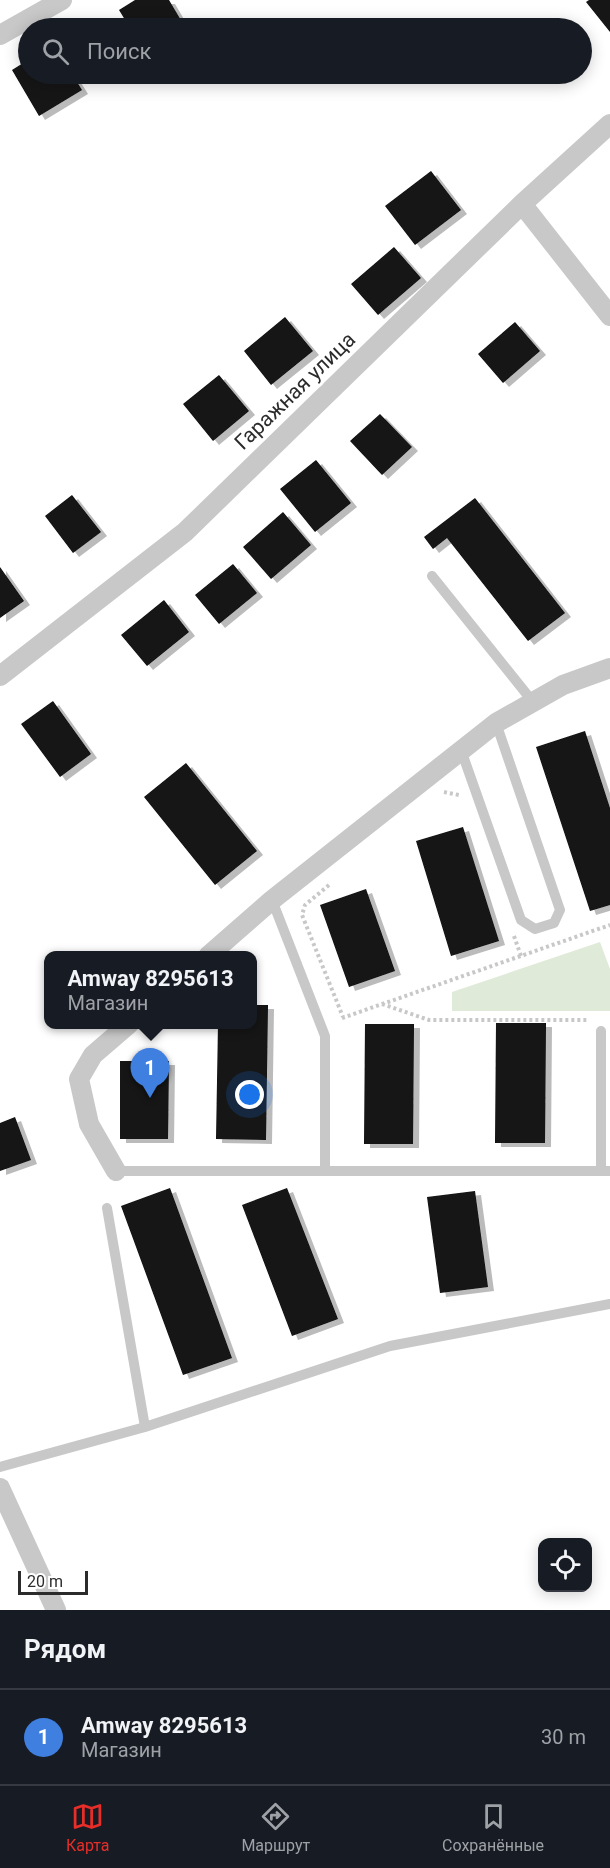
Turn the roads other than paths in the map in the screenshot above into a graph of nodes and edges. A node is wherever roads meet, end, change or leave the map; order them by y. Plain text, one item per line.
1 (62, 0) edge
2 (30, 18) edge
3 (18, 25) edge
4 (0, 35) edge
5 (610, 124) edge
6 (522, 204) junction
7 (610, 316) edge
8 (432, 576) dead end
9 (610, 668) edge
10 (0, 676) edge
11 (533, 702) junction
12 (496, 723) junction
13 (461, 750) junction
14 (272, 900) junction
15 (214, 951) edge
16 (123, 1029) edge
17 (602, 1031) dead end
18 (325, 1171) junction
19 (606, 1171) edge
20 (116, 1172) joint
21 (107, 1208) dead end
22 (610, 1304) edge
23 (146, 1427) junction
24 (0, 1467) edge
25 (0, 1488) edge
26 (56, 1610) edge

1 - 2 street
3 - 4 street
5 - 6 street, Гаражная улица
6 - 7 street
6 - 10 street, Гаражная улица
8 - 11 lane
9 - 11 street
11 - 12 street
12 - 13 street
12 - 13 lane
13 - 14 street
14 - 15 street
14 - 18 lane
16 - 20 street
17 - 19 lane
18 - 19 lane
18 - 20 lane
21 - 23 lane
22 - 23 lane
23 - 24 lane
25 - 26 street

